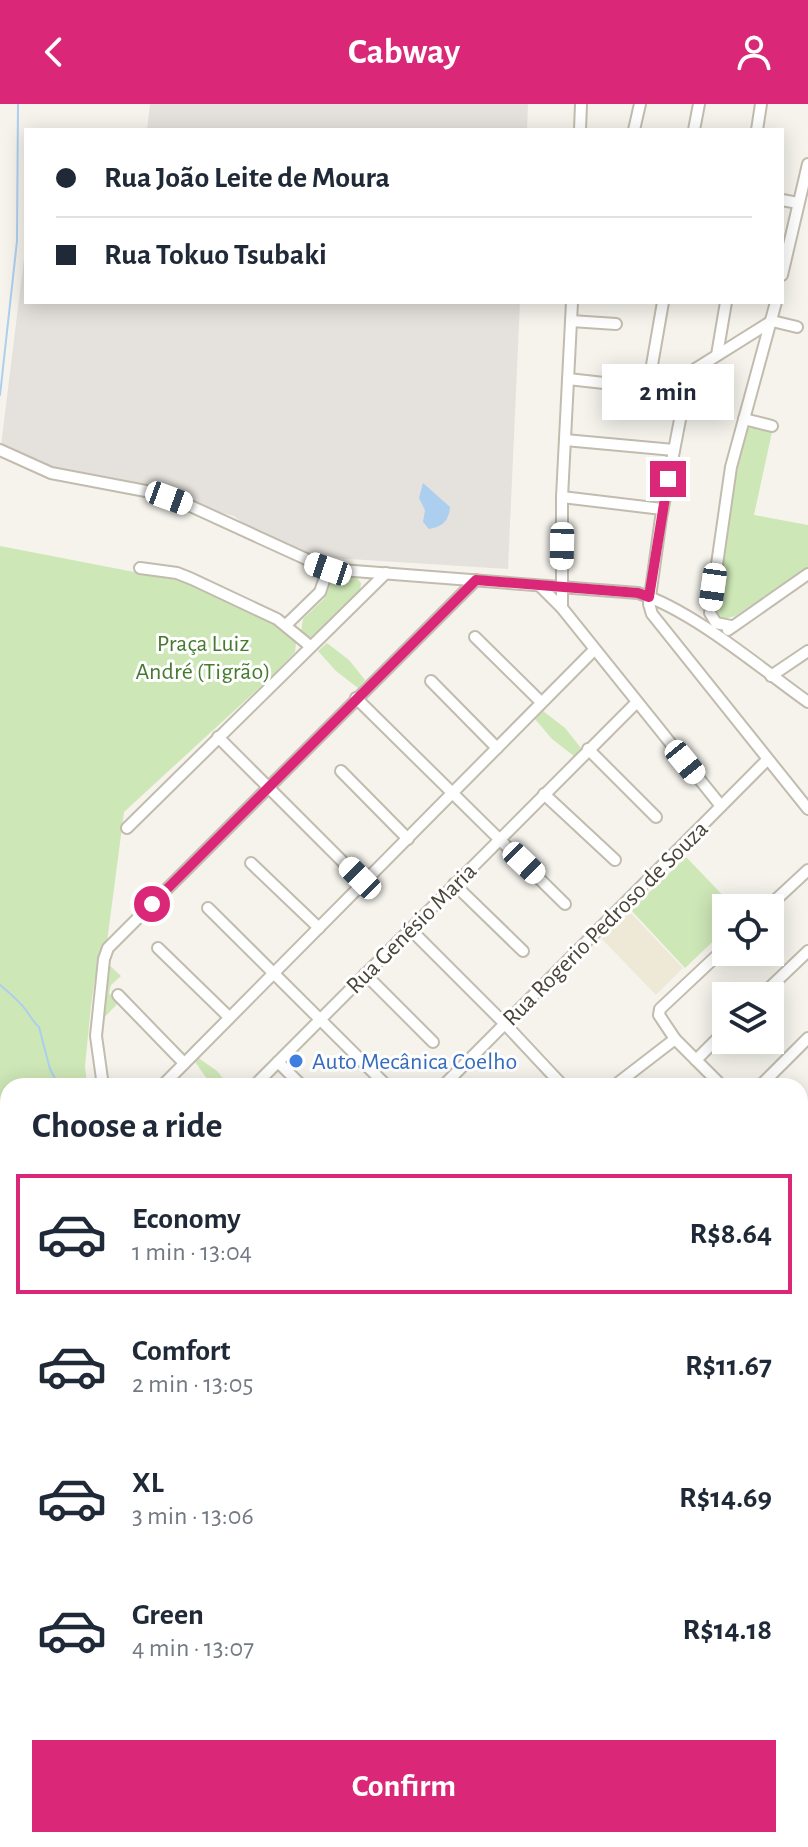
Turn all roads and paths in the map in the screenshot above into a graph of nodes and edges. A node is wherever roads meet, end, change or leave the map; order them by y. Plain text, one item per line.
1 (581, 104) edge
2 (640, 104) edge
3 (699, 104) edge
4 (761, 104) edge
5 (580, 128) edge
6 (634, 128) edge
7 (694, 128) edge
8 (757, 128) edge
9 (808, 164) edge
10 (784, 200) edge
11 (798, 203) junction
12 (784, 266) edge
13 (572, 304) edge
14 (663, 304) edge
15 (726, 304) edge
16 (776, 304) edge
17 (571, 321) junction
18 (772, 321) junction
19 (616, 324) dead end
20 (797, 327) dead end
21 (717, 355) junction
22 (568, 379) junction
23 (648, 388) junction
24 (685, 392) junction
25 (744, 419) junction
26 (772, 426) dead end
27 (565, 440) junction
28 (0, 450) edge
29 (674, 450) junction
30 (562, 497) junction
31 (662, 509) junction
32 (140, 568) dead end
33 (328, 569) junction
34 (386, 573) junction
35 (808, 574) edge
36 (446, 577) junction
37 (476, 580) junction
38 (537, 584) junction
39 (559, 586) junction
40 (649, 597) junction
41 (452, 602) junction
42 (560, 606) junction
43 (710, 613) junction
44 (287, 624) junction
45 (701, 626) junction
46 (731, 626) junction
47 (475, 637) dead end
48 (721, 640) junction
49 (310, 646) junction
50 (594, 650) junction
51 (808, 651) edge
52 (771, 676) junction
53 (431, 681) dead end
54 (356, 698) junction
55 (541, 702) junction
56 (637, 702) junction
57 (808, 702) edge
58 (218, 737) junction
59 (497, 748) junction
60 (588, 749) junction
61 (767, 760) junction
62 (341, 771) dead end
63 (268, 788) junction
64 (453, 793) junction
65 (544, 794) junction
66 (721, 806) junction
67 (808, 809) edge
68 (656, 817) dead end
69 (127, 828) dead end
70 (408, 839) junction
71 (499, 839) junction
72 (615, 860) dead end
73 (251, 863) dead end
74 (808, 870) edge
75 (364, 883) junction
76 (454, 884) junction
77 (782, 894) edge
78 (565, 904) dead end
79 (208, 908) dead end
80 (319, 928) junction
81 (410, 929) junction
82 (158, 948) dead end
83 (523, 951) dead end
84 (808, 951) edge
85 (712, 960) edge
86 (274, 973) junction
87 (365, 974) junction
88 (776, 982) edge
89 (118, 995) dead end
90 (229, 1017) junction
91 (320, 1019) junction
92 (505, 1024) junction
93 (808, 1038) edge
94 (675, 1039) junction
95 (433, 1042) dead end
96 (712, 1044) edge
97 (696, 1060) junction
98 (278, 1062) junction
99 (184, 1063) junction
100 (102, 1078) edge
101 (170, 1078) edge
102 (262, 1078) edge
103 (294, 1078) edge
104 (379, 1078) edge
105 (451, 1078) edge
106 (556, 1078) edge
107 (624, 1078) edge
108 (714, 1078) edge
109 (768, 1078) edge

1 - 5 street
2 - 6 street
3 - 7 street
4 - 8 street
9 - 11 street
10 - 11 street
11 - 12 street
13 - 17 street
14 - 23 street
15 - 21 street
16 - 18 street
17 - 19 street
17 - 22 street
18 - 20 street
18 - 21 street
18 - 25 street
21 - 24 street
22 - 23 street
22 - 27 street
23 - 24 street
24 - 29 street
25 - 26 street
25 - 43 street
27 - 29 street
27 - 30 street
28 - 33 street
29 - 31 street
30 - 31 street
30 - 39 street
31 - 40 street
32 - 44 street
33 - 34 street
33 - 44 street
34 - 36 street
34 - 49 street
35 - 46 street
36 - 37 street
36 - 41 street
37 - 38 street
37 - 41 street
38 - 39 street
38 - 42 street
39 - 40 street
39 - 42 street
40 - 45 street
40 - 61 street
41 - 54 street
42 - 50 street
43 - 45 street
43 - 46 street
44 - 49 street
45 - 48 street
46 - 48 street
47 - 55 street
48 - 52 street
49 - 58 street
50 - 55 street
50 - 56 street
51 - 52 street
52 - 57 street
53 - 59 street
54 - 63 street
54 - 64 street
55 - 59 street
56 - 60 street, Rua Genésio Maria
56 - 66 street
58 - 63 street
58 - 69 street
59 - 64 street
60 - 65 street, Rua Genésio Maria
60 - 68 street
61 - 66 street, Rua Rogerio Pedroso de Souza
61 - 67 street
62 - 70 street
63 - 75 street
63 - 100 street
64 - 70 street
64 - 71 street
65 - 71 street, Rua Genésio Maria
65 - 72 street
66 - 92 street, Rua Rogerio Pedroso de Souza
70 - 75 street
71 - 76 street, Rua Genésio Maria
71 - 78 street
73 - 80 street
74 - 77 street
75 - 80 street
76 - 81 street, Rua Genésio Maria
76 - 83 street
79 - 86 street
80 - 86 street
81 - 87 street, Rua Genésio Maria
81 - 92 street
82 - 90 street
84 - 88 street
85 - 94 street
86 - 90 street
86 - 91 street
87 - 91 street, Rua Genésio Maria
87 - 95 street
89 - 99 street
90 - 99 street
91 - 98 street, Rua Genésio Maria
91 - 104 street
92 - 105 street, Rua Rogerio Pedroso de Souza
92 - 106 street
93 - 109 street
94 - 97 street
94 - 107 street
96 - 97 street
97 - 108 street
98 - 102 street, Rua Genésio Maria
98 - 103 street
99 - 101 street

